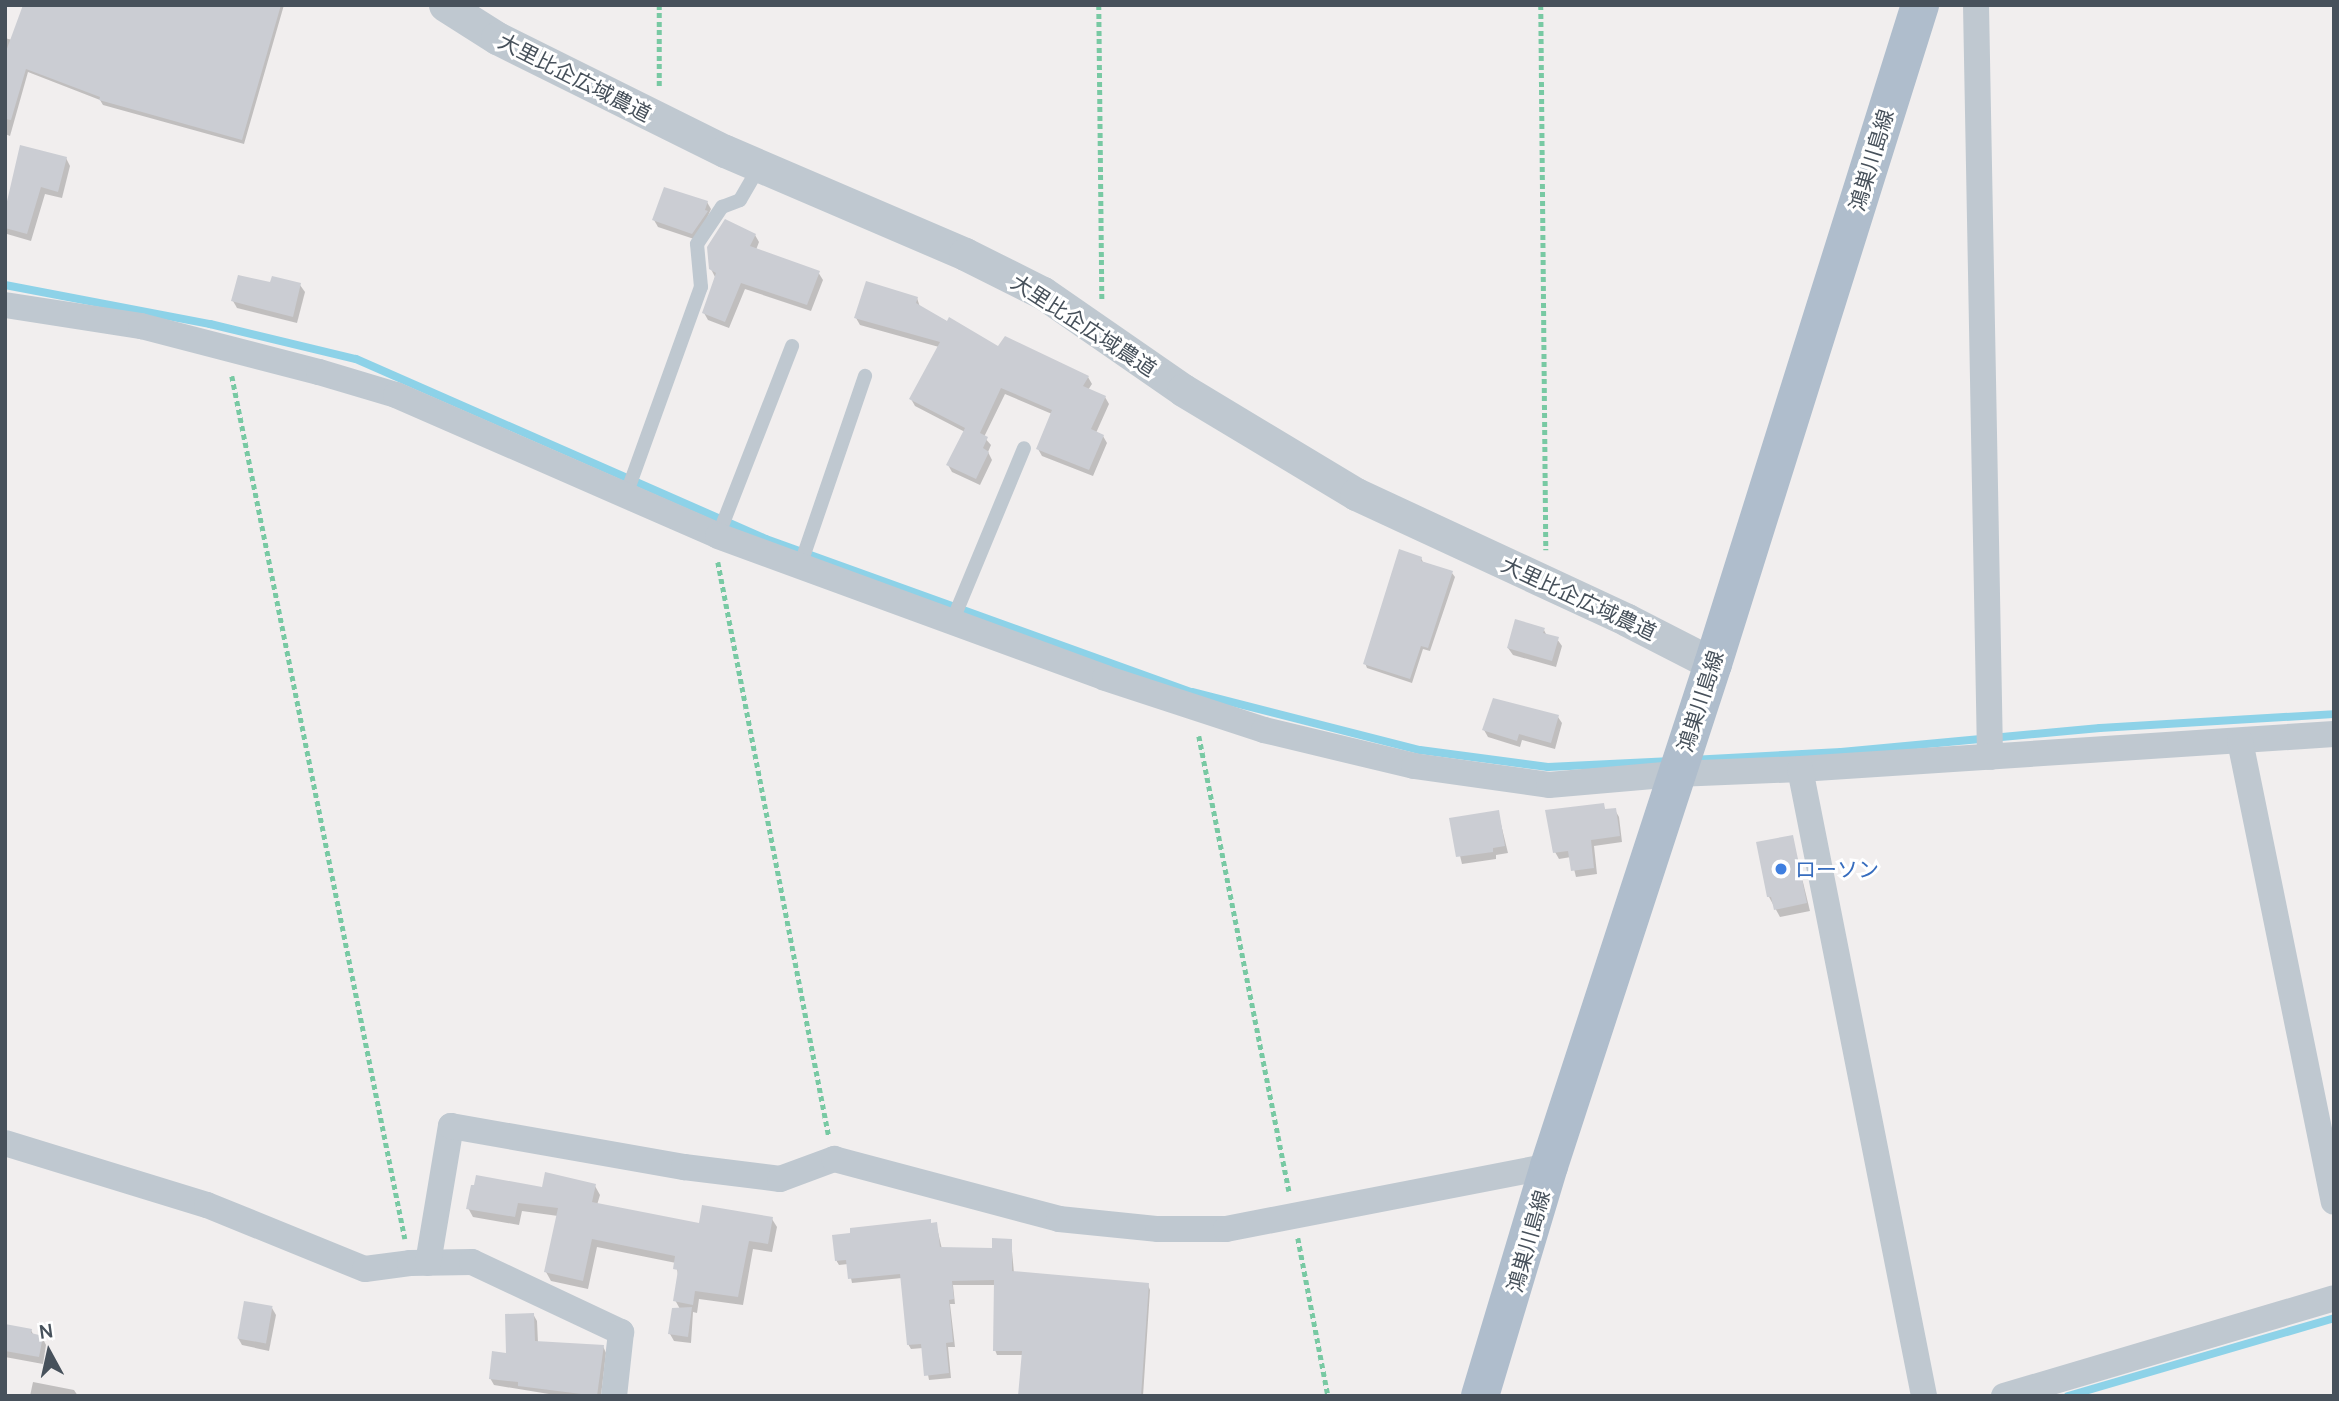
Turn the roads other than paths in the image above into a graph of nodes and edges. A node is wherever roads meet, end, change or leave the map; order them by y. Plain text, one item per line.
1 (445, 5) edge
2 (1920, 5) edge
3 (1976, 5) edge
4 (760, 166) junction
5 (5, 305) edge
6 (792, 346) dead end
7 (864, 376) dead end
8 (1024, 448) dead end
9 (626, 495) junction
10 (718, 536) junction
11 (800, 566) junction
12 (952, 622) junction
13 (1713, 664) junction
14 (2334, 734) edge
15 (2241, 741) junction
16 (1990, 757) junction
17 (1800, 769) junction
18 (1676, 774) junction
19 (5, 1143) edge
20 (1549, 1166) junction
21 (2334, 1202) edge
22 (419, 1263) junction
23 (2334, 1297) edge
24 (614, 1396) edge
25 (1480, 1396) edge
26 (1924, 1396) edge
27 (2004, 1396) edge

1 - 4 street, 大里比企広域農道
2 - 13 main road, 鴻巣川島線
3 - 16 street
4 - 9 lane
4 - 13 street, 大里比企広域農道
5 - 9 street
6 - 10 lane
7 - 11 lane
8 - 12 lane
9 - 10 street
10 - 11 street
11 - 12 street
12 - 18 street
13 - 18 main road, 鴻巣川島線
14 - 15 street
15 - 16 street
15 - 21 street
16 - 17 street
17 - 18 street
17 - 26 street
18 - 20 main road, 鴻巣川島線
19 - 22 street
20 - 22 street
20 - 25 main road, 鴻巣川島線
22 - 24 street
23 - 27 street

